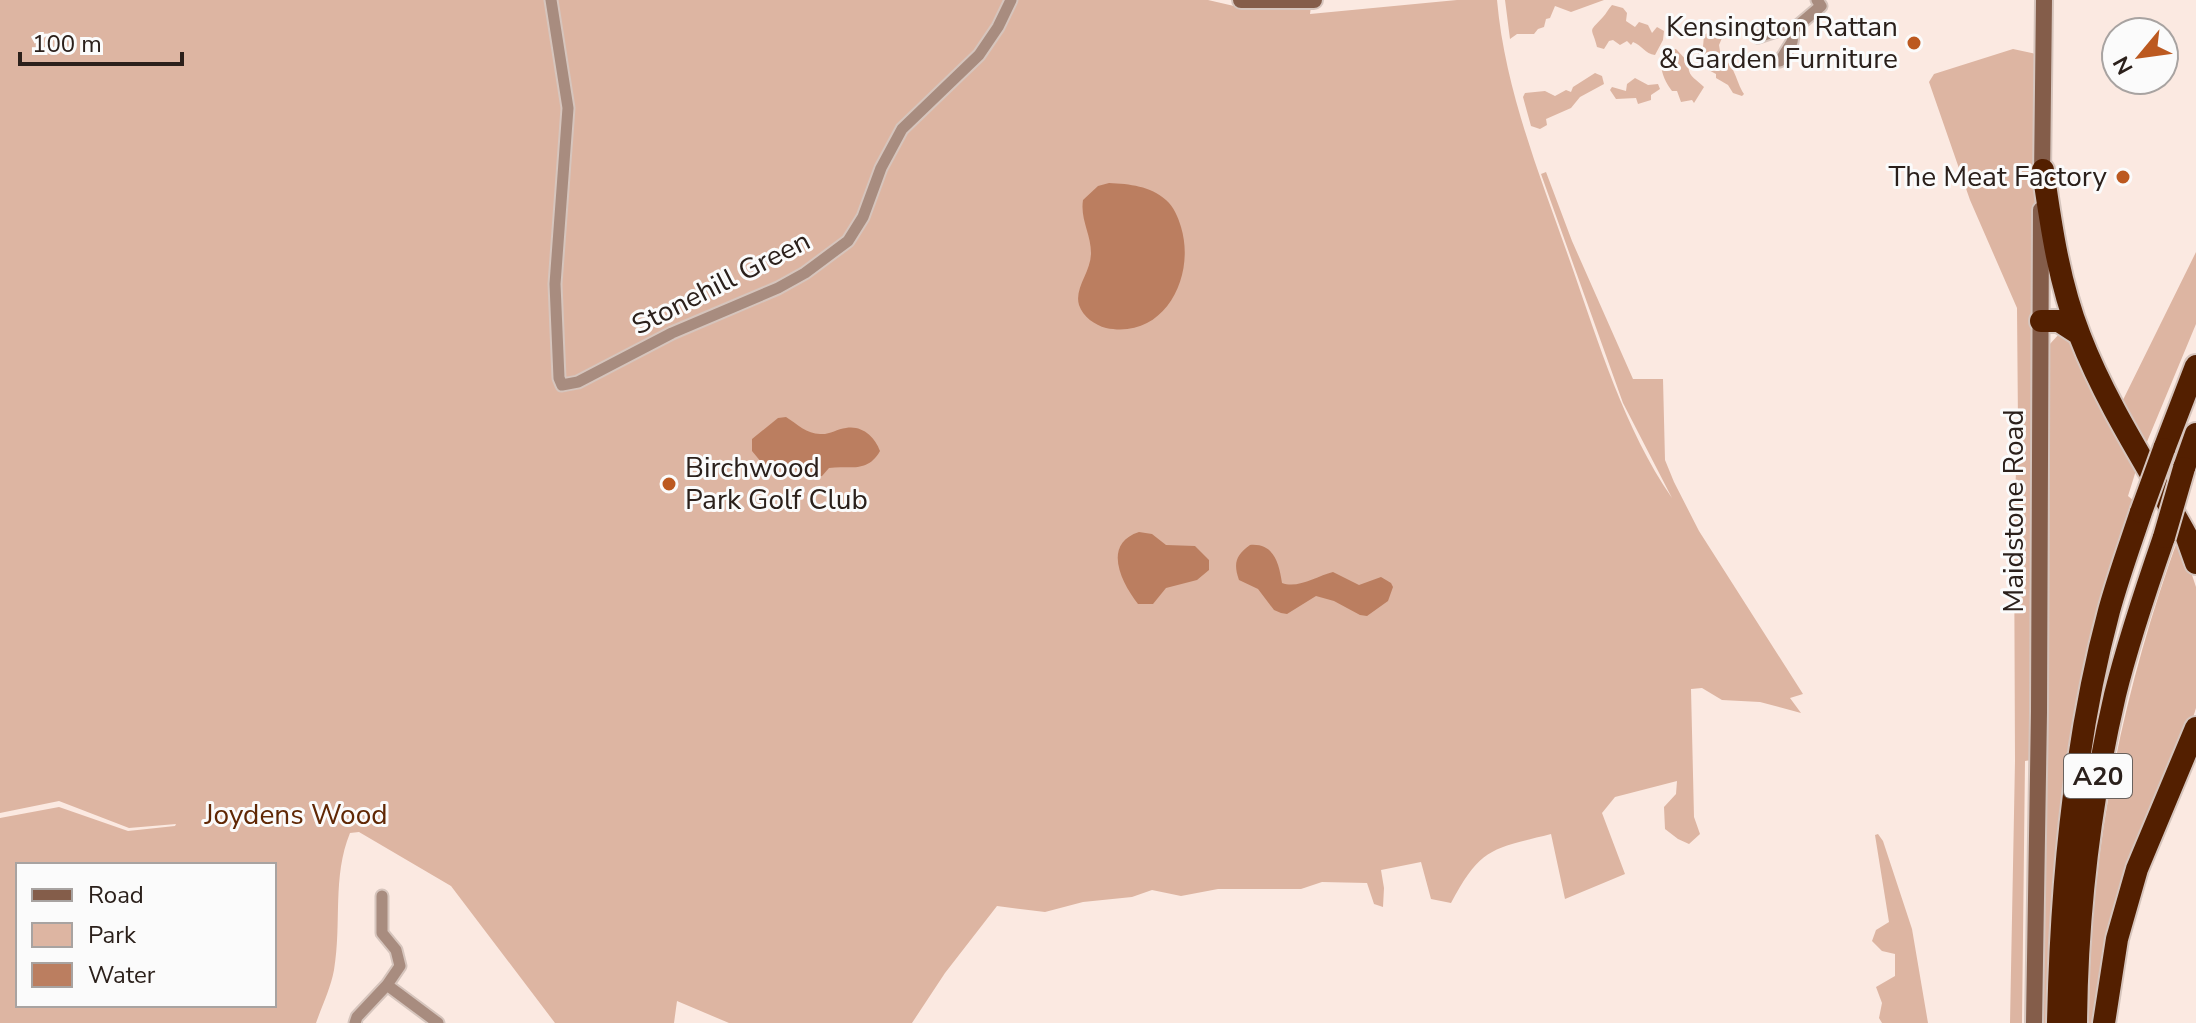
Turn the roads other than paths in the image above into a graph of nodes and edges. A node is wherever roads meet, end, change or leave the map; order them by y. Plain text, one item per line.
1 (551, 0) edge
2 (1011, 0) edge
3 (1241, 0) edge
4 (1314, 0) edge
5 (1817, 0) edge
6 (2044, 0) edge
7 (1794, 29) junction
8 (1758, 37) dead end
9 (1780, 61) dead end
10 (2043, 170) junction
11 (2041, 321) junction
12 (2079, 334) junction
13 (2196, 366) edge
14 (2196, 434) edge
15 (2196, 563) edge
16 (2196, 728) edge
17 (382, 896) dead end
18 (387, 985) junction
19 (355, 1023) edge
20 (438, 1023) edge
21 (2034, 1023) edge
22 (2058, 1023) edge
23 (2076, 1023) edge
24 (2104, 1023) edge

1 - 2 street, Stonehill Green
3 - 4 main road
5 - 7 street
6 - 10 main road, Maidstone Road
7 - 8 street
7 - 9 street
10 - 11 main road, Maidstone Road
10 - 12 highway
11 - 12 highway
11 - 21 main road, Maidstone Road
12 - 15 highway
13 - 22 highway, A20, bridge
14 - 23 highway, A20, bridge
16 - 24 highway, A20
17 - 18 street
18 - 19 street
18 - 20 street

